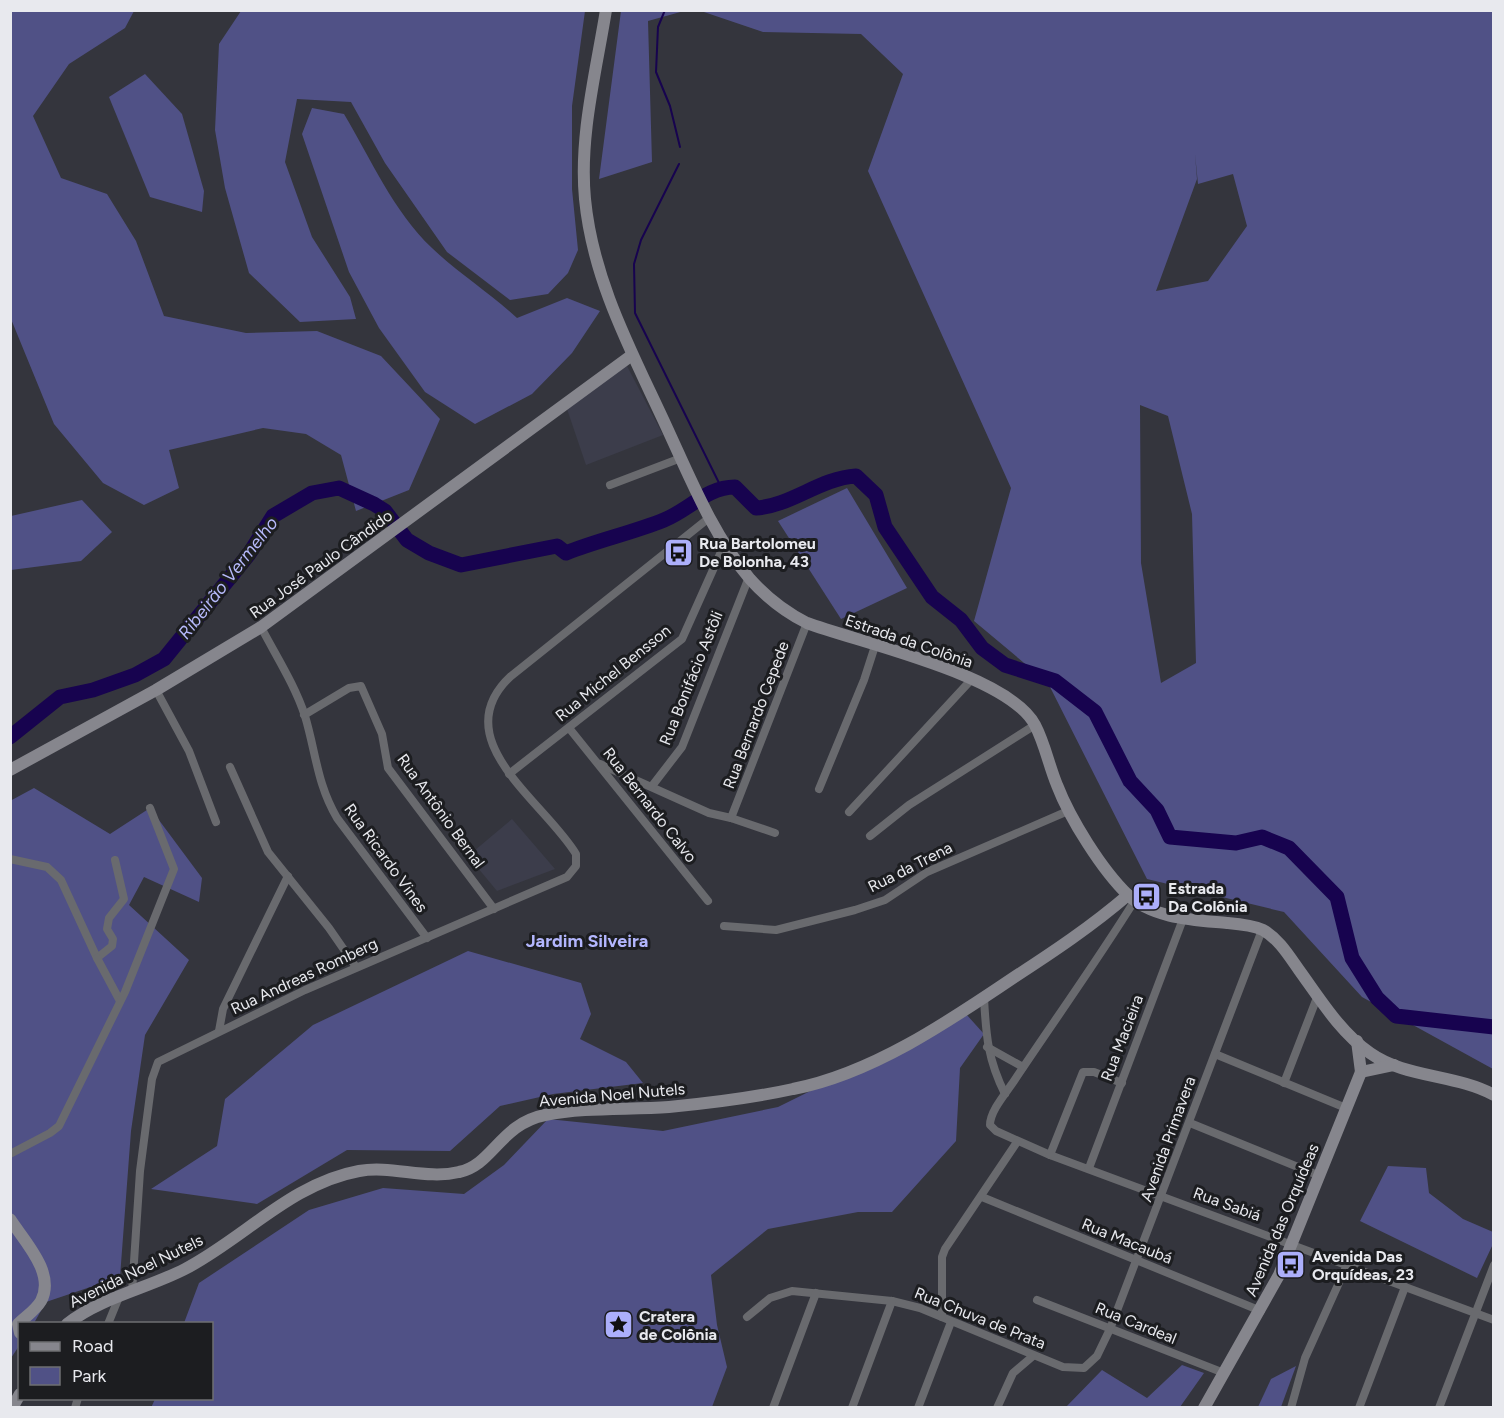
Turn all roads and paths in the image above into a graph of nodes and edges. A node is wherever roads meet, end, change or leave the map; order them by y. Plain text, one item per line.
1 (606, 10) edge
2 (632, 356) junction
3 (681, 458) junction
4 (610, 485) dead end
5 (710, 517) junction
6 (725, 543) junction
7 (749, 577) junction
8 (807, 623) junction
9 (261, 627) junction
10 (875, 646) junction
11 (972, 680) junction
12 (156, 690) junction
13 (304, 715) junction
14 (1035, 725) junction
15 (569, 728) junction
16 (600, 764) junction
17 (230, 767) dead end
18 (10, 770) edge
19 (510, 774) junction
20 (652, 786) junction
21 (819, 789) dead end
22 (150, 808) dead end
23 (1068, 811) junction
24 (849, 813) dead end
25 (731, 818) junction
26 (216, 822) dead end
27 (775, 833) dead end
28 (870, 836) dead end
29 (10, 860) edge
30 (115, 860) dead end
31 (288, 876) junction
32 (1132, 897) junction
33 (708, 901) dead end
34 (494, 909) junction
35 (1183, 919) junction
36 (724, 926) dead end
37 (1262, 930) junction
38 (427, 938) junction
39 (97, 958) junction
40 (356, 967) junction
41 (1318, 995) junction
42 (984, 998) junction
43 (120, 1001) junction
44 (219, 1031) junction
45 (1357, 1041) junction
46 (987, 1046) junction
47 (1215, 1054) junction
48 (1394, 1065) junction
49 (1023, 1067) junction
50 (1361, 1072) junction
51 (1122, 1083) junction
52 (1284, 1083) junction
53 (1005, 1094) junction
54 (1494, 1095) edge
55 (1346, 1108) junction
56 (1190, 1123) junction
57 (1017, 1142) junction
58 (10, 1154) edge
59 (1050, 1155) junction
60 (1089, 1168) junction
61 (1320, 1176) junction
62 (1162, 1196) junction
63 (982, 1197) junction
64 (10, 1219) edge
65 (1292, 1244) junction
66 (1137, 1262) junction
67 (1347, 1265) junction
68 (1494, 1265) edge
69 (1405, 1287) junction
70 (132, 1292) junction
71 (816, 1293) junction
72 (119, 1297) junction
73 (1037, 1300) dead end
74 (892, 1301) junction
75 (1261, 1311) junction
76 (1475, 1313) junction
77 (747, 1317) dead end
78 (947, 1319) junction
79 (1494, 1320) edge
80 (20, 1322) edge
81 (68, 1322) edge
82 (108, 1322) edge
83 (1110, 1329) junction
84 (1033, 1356) junction
85 (1097, 1356) joint
86 (1224, 1373) junction
87 (773, 1407) edge
88 (852, 1407) edge
89 (918, 1407) edge
90 (997, 1407) edge
91 (1204, 1407) edge
92 (1292, 1407) edge
93 (1359, 1407) edge
94 (1439, 1407) edge

1 - 2 street, Estrada da Colônia
2 - 3 street, Estrada da Colônia
2 - 9 street, Rua José Paulo Cândido
3 - 4 street
3 - 5 street, Estrada da Colônia
5 - 6 street, Estrada da Colônia
5 - 19 street
6 - 7 street, Estrada da Colônia
6 - 15 street, Rua Michel Bensson
7 - 8 street, Estrada da Colônia
7 - 20 street, Rua Bonifácio Astôli
8 - 10 street, Estrada da Colônia
8 - 25 street, Rua Bernardo Cepede
9 - 12 street, Rua José Paulo Cândido
9 - 13 street, Rua Ricardo Vines
10 - 11 street, Estrada da Colônia
10 - 21 street
11 - 14 street, Estrada da Colônia
11 - 24 street
12 - 18 street, Rua José Paulo Cândido
12 - 26 street
13 - 34 street, Rua Antônio Bernal
13 - 38 street, Rua Ricardo Vines
14 - 23 street, Estrada da Colônia
14 - 28 street
15 - 16 street, Rua Bernardo Calvo
15 - 19 street, Rua Michel Bensson
16 - 20 street
16 - 33 street, Rua Bernardo Calvo
17 - 31 street
19 - 34 street, Rua Andreas Romberg
20 - 25 street
22 - 43 street
23 - 32 street, Estrada da Colônia
23 - 36 street, Rua da Trena
25 - 27 street
29 - 39 street
30 - 39 street
31 - 40 street
31 - 44 street
32 - 35 street
32 - 42 street, Avenida Noel Nutels
32 - 49 street
34 - 38 street, Rua Andreas Romberg
35 - 37 street
35 - 51 street, Rua Macieira
37 - 41 street
37 - 47 street, Avenida Primavera
38 - 40 street, Rua Andreas Romberg
39 - 43 street
40 - 44 street, Rua Andreas Romberg
41 - 45 street
41 - 52 street
42 - 46 street
42 - 70 street, Avenida Noel Nutels
43 - 58 street
44 - 70 street, Rua Andreas Romberg
45 - 48 street
45 - 50 street
46 - 49 street
46 - 53 street
47 - 52 street
47 - 56 street, Avenida Primavera
48 - 50 street
48 - 54 street
49 - 53 street
50 - 55 street, Avenida das Orquídeas
51 - 59 street
51 - 60 street, Rua Macieira
52 - 55 street
53 - 57 street, Rua Sabiá
55 - 61 street, Avenida das Orquídeas
56 - 61 street
56 - 62 street, Avenida Primavera
57 - 59 street, Rua Sabiá
57 - 63 street
59 - 60 street, Rua Sabiá
60 - 62 street, Rua Sabiá
61 - 65 street, Avenida das Orquídeas
62 - 65 street, Rua Sabiá
62 - 66 street, Avenida Primavera
63 - 66 street, Rua Macaubá
63 - 78 street
64 - 80 street
65 - 67 street, Rua Sabiá
65 - 75 street, Avenida das Orquídeas
66 - 75 street, Rua Macaubá
66 - 83 street, Avenida Primavera
67 - 69 street, Rua Sabiá
67 - 92 street
68 - 76 street
69 - 76 street, Rua Sabiá
69 - 93 street
70 - 72 street, Avenida Noel Nutels
71 - 74 street, Rua Chuva de Prata
71 - 77 street, Rua Chuva de Prata
71 - 87 street
72 - 81 street, Avenida Noel Nutels
72 - 82 street
73 - 83 street, Rua Cardeal
74 - 78 street, Rua Chuva de Prata
74 - 88 street
75 - 86 street, Avenida das Orquídeas
76 - 79 street, Rua Sabiá
76 - 94 street
78 - 84 street, Rua Chuva de Prata
78 - 89 street
83 - 85 street, Avenida Primavera
83 - 86 street, Rua Cardeal
84 - 85 street, Rua Chuva de Prata
84 - 90 street
86 - 91 street, Avenida das Orquídeas

